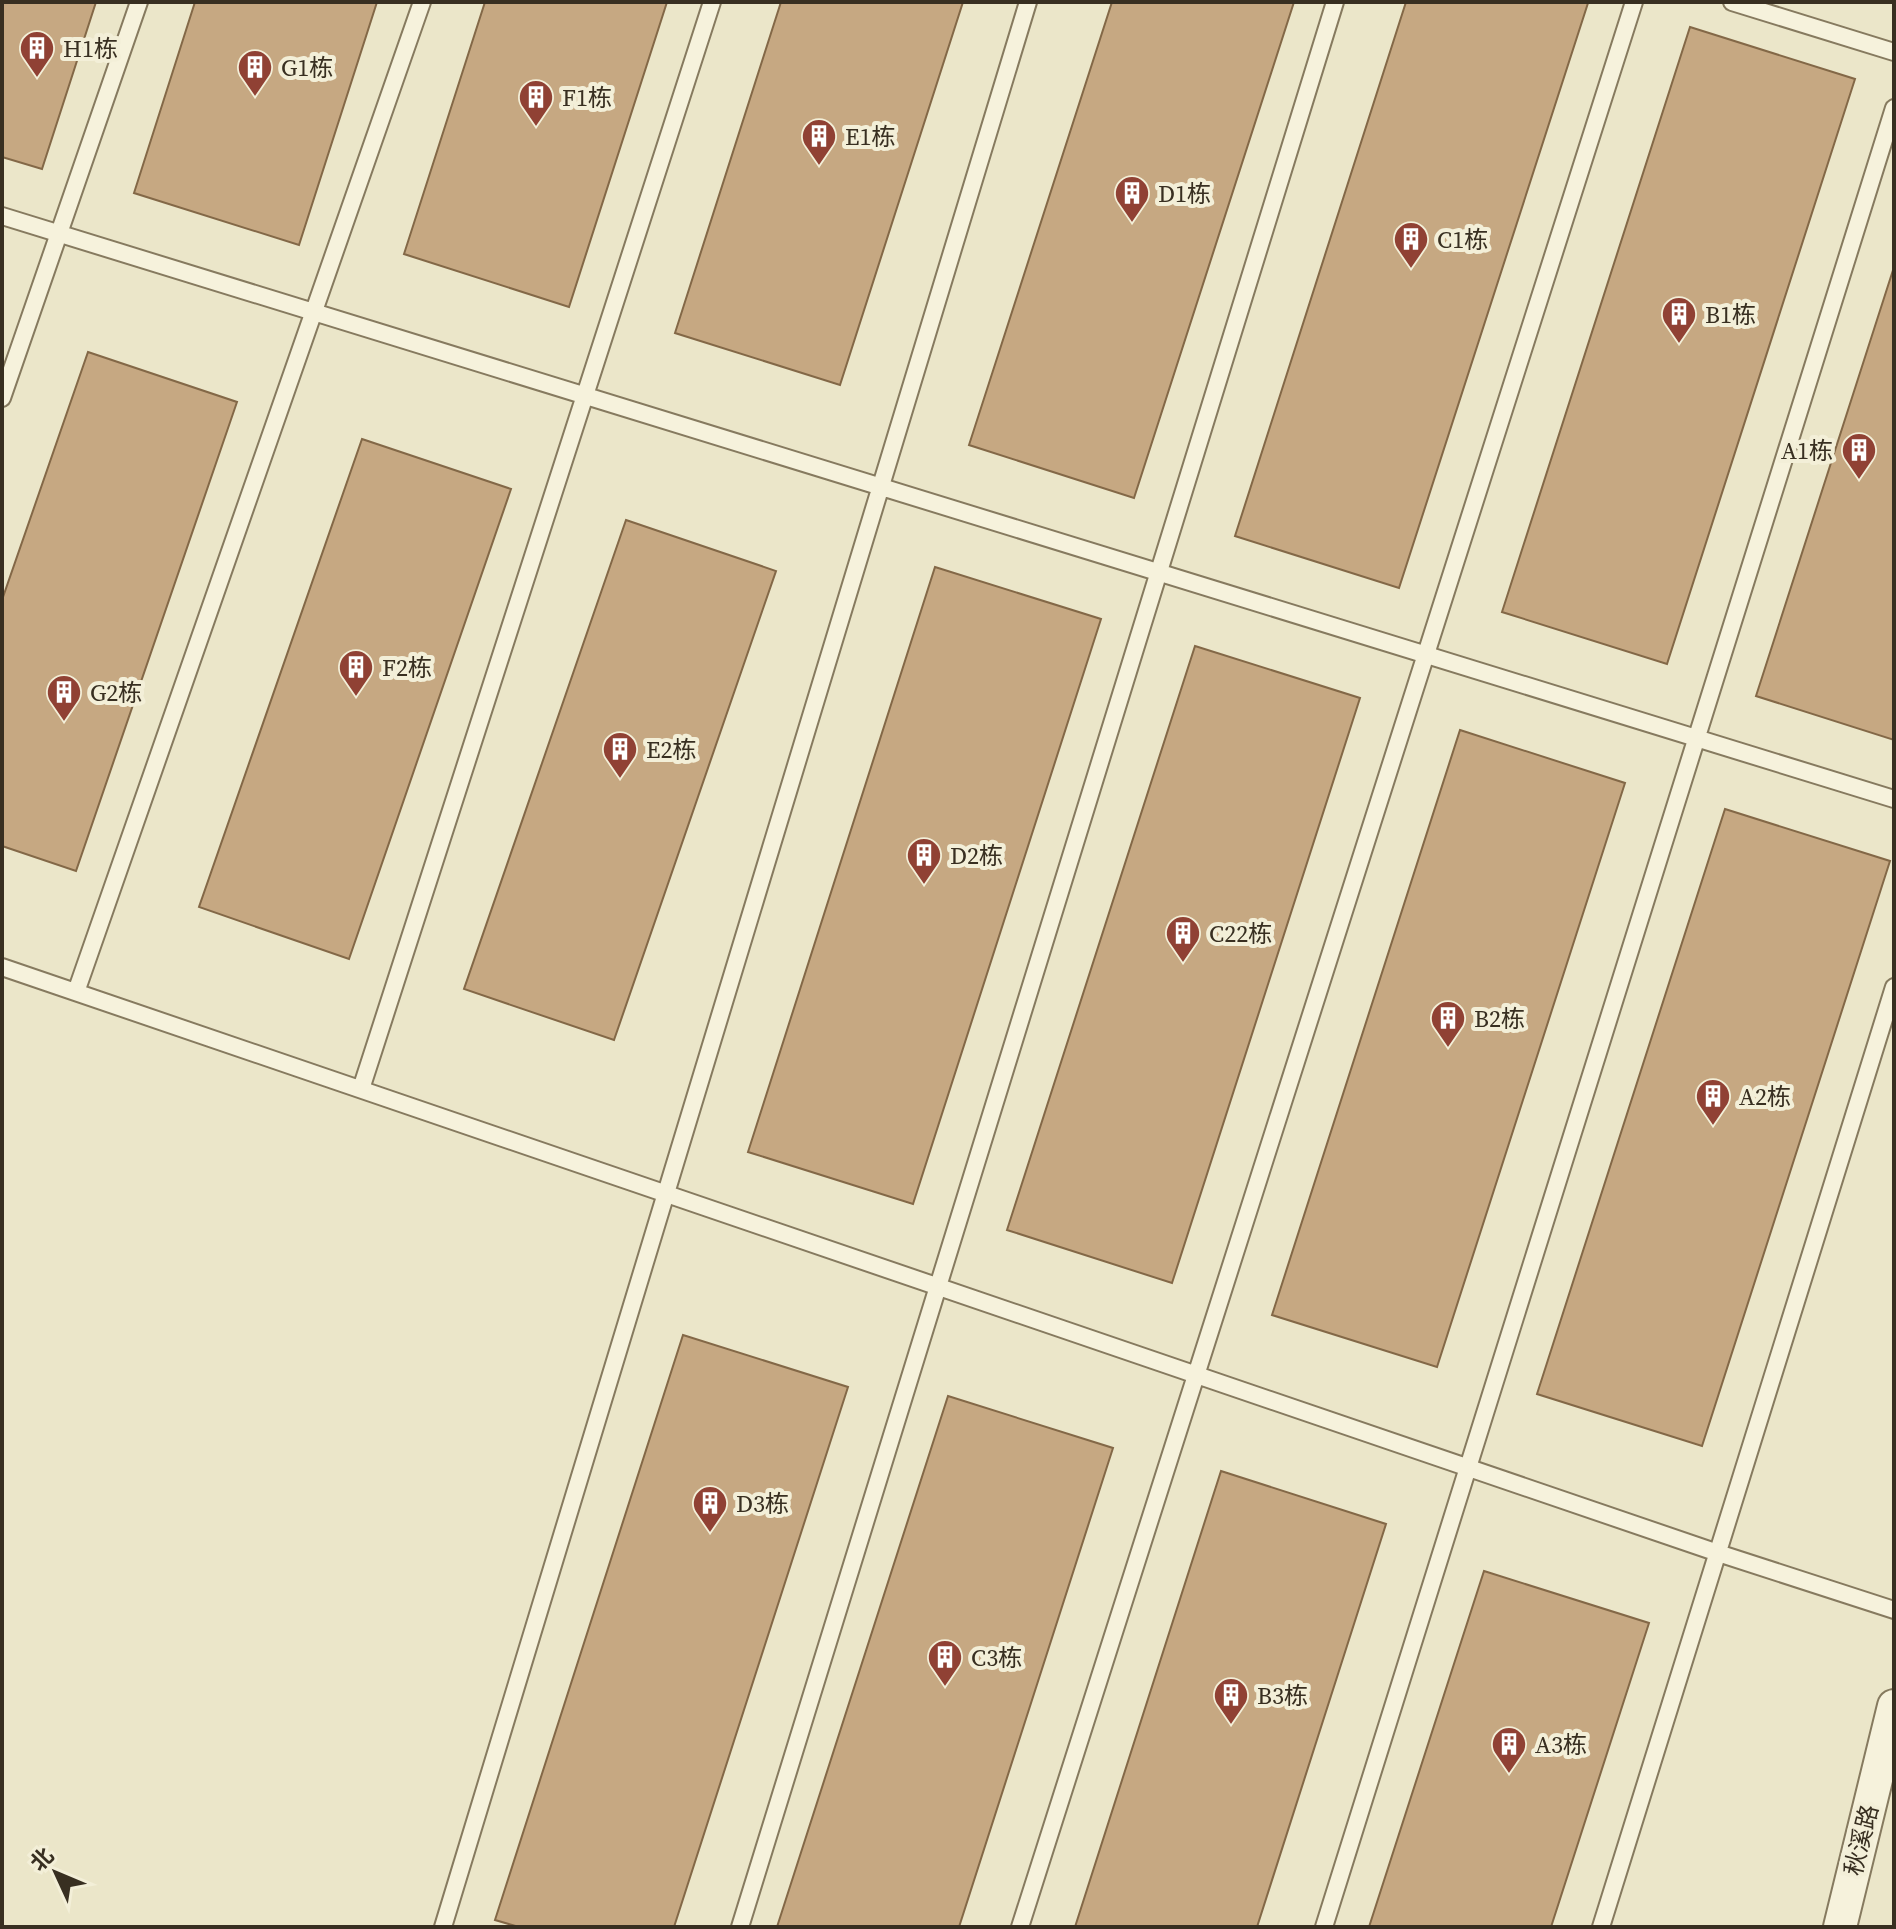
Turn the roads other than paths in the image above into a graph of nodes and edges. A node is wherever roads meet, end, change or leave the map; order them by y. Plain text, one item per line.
1 (139, 2) edge
2 (422, 2) edge
3 (712, 2) edge
4 (1028, 2) edge
5 (1335, 2) edge
6 (1634, 2) edge
7 (1732, 2) edge
8 (1894, 52) edge
9 (1894, 108) edge
10 (2, 216) edge
11 (59, 234) junction
12 (314, 312) junction
13 (585, 396) junction
14 (2, 398) edge
15 (880, 487) junction
16 (1158, 572) junction
17 (1425, 655) junction
18 (1697, 738) junction
19 (1894, 799) edge
20 (2, 967) edge
21 (1894, 987) edge
22 (76, 992) junction
23 (361, 1089) junction
24 (666, 1193) junction
25 (938, 1287) junction
26 (1196, 1375) junction
27 (1468, 1468) junction
28 (1718, 1553) junction
29 (1894, 1610) edge
30 (1894, 1706) edge
31 (443, 1927) edge
32 (740, 1927) edge
33 (1020, 1927) edge
34 (1324, 1927) edge
35 (1601, 1927) edge
36 (1840, 1927) edge

1 - 11 lane
2 - 12 lane
3 - 13 lane
4 - 15 lane
5 - 16 lane
6 - 17 lane
7 - 8 lane
9 - 18 lane
10 - 11 lane
11 - 12 lane
11 - 14 lane
12 - 13 lane
12 - 22 lane
13 - 15 lane
13 - 23 lane
15 - 16 lane
15 - 24 lane
16 - 17 lane
16 - 25 lane
17 - 18 lane
17 - 26 lane
18 - 19 lane
18 - 27 lane
20 - 22 lane
21 - 28 lane
22 - 23 lane
23 - 24 lane
24 - 25 lane
24 - 31 lane
25 - 26 lane
25 - 32 lane
26 - 27 lane
26 - 33 lane
27 - 28 lane
27 - 34 lane
28 - 29 lane
28 - 35 lane
30 - 36 street, 秋溪路

